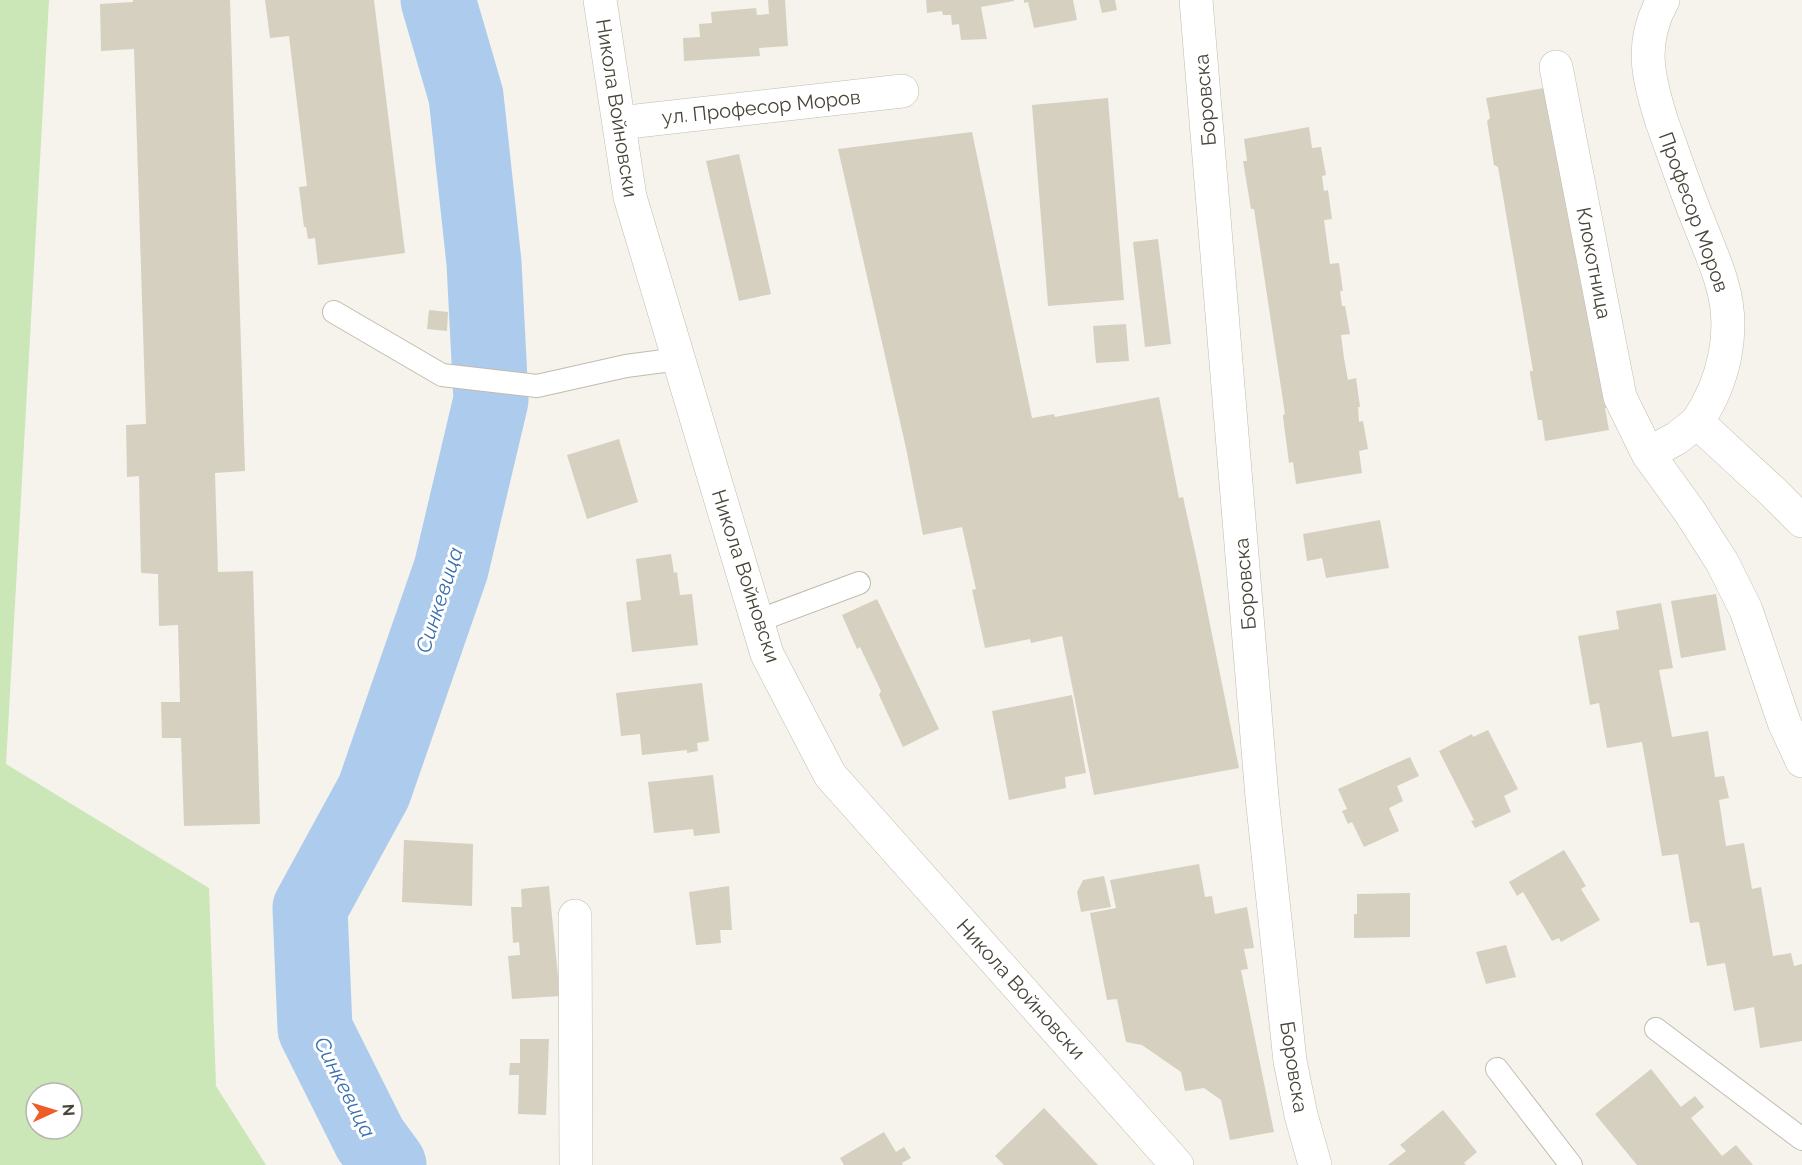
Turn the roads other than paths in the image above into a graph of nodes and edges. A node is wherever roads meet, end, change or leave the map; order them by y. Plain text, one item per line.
1 (600, 0) edge
2 (1196, 0) edge
3 (1663, 0) edge
4 (1556, 67) dead end
5 (902, 92) dead end
6 (619, 123) junction
7 (334, 312) dead end
8 (679, 359) junction
9 (1697, 422) junction
10 (1648, 454) junction
11 (1802, 521) edge
12 (859, 583) dead end
13 (757, 621) junction
14 (1802, 761) edge
15 (575, 916) dead end
16 (1656, 1029) dead end
17 (1497, 1070) dead end
18 (1802, 1139) edge
19 (1176, 1164) edge
20 (576, 1165) edge
21 (1314, 1165) edge
22 (1571, 1165) edge

1 - 6 street, Никола Войновски
2 - 21 street, Боровска
3 - 9 street, Професор Моров
4 - 10 street, Клокотница
5 - 6 street, ул. Професор Моров
6 - 8 street, Никола Войновски
7 - 8 lane
8 - 13 street, Никола Войновски
9 - 10 street
9 - 11 street
10 - 14 street, Клокотница
12 - 13 lane
13 - 19 street, Никола Войновски
15 - 20 street
16 - 18 lane
17 - 22 lane

